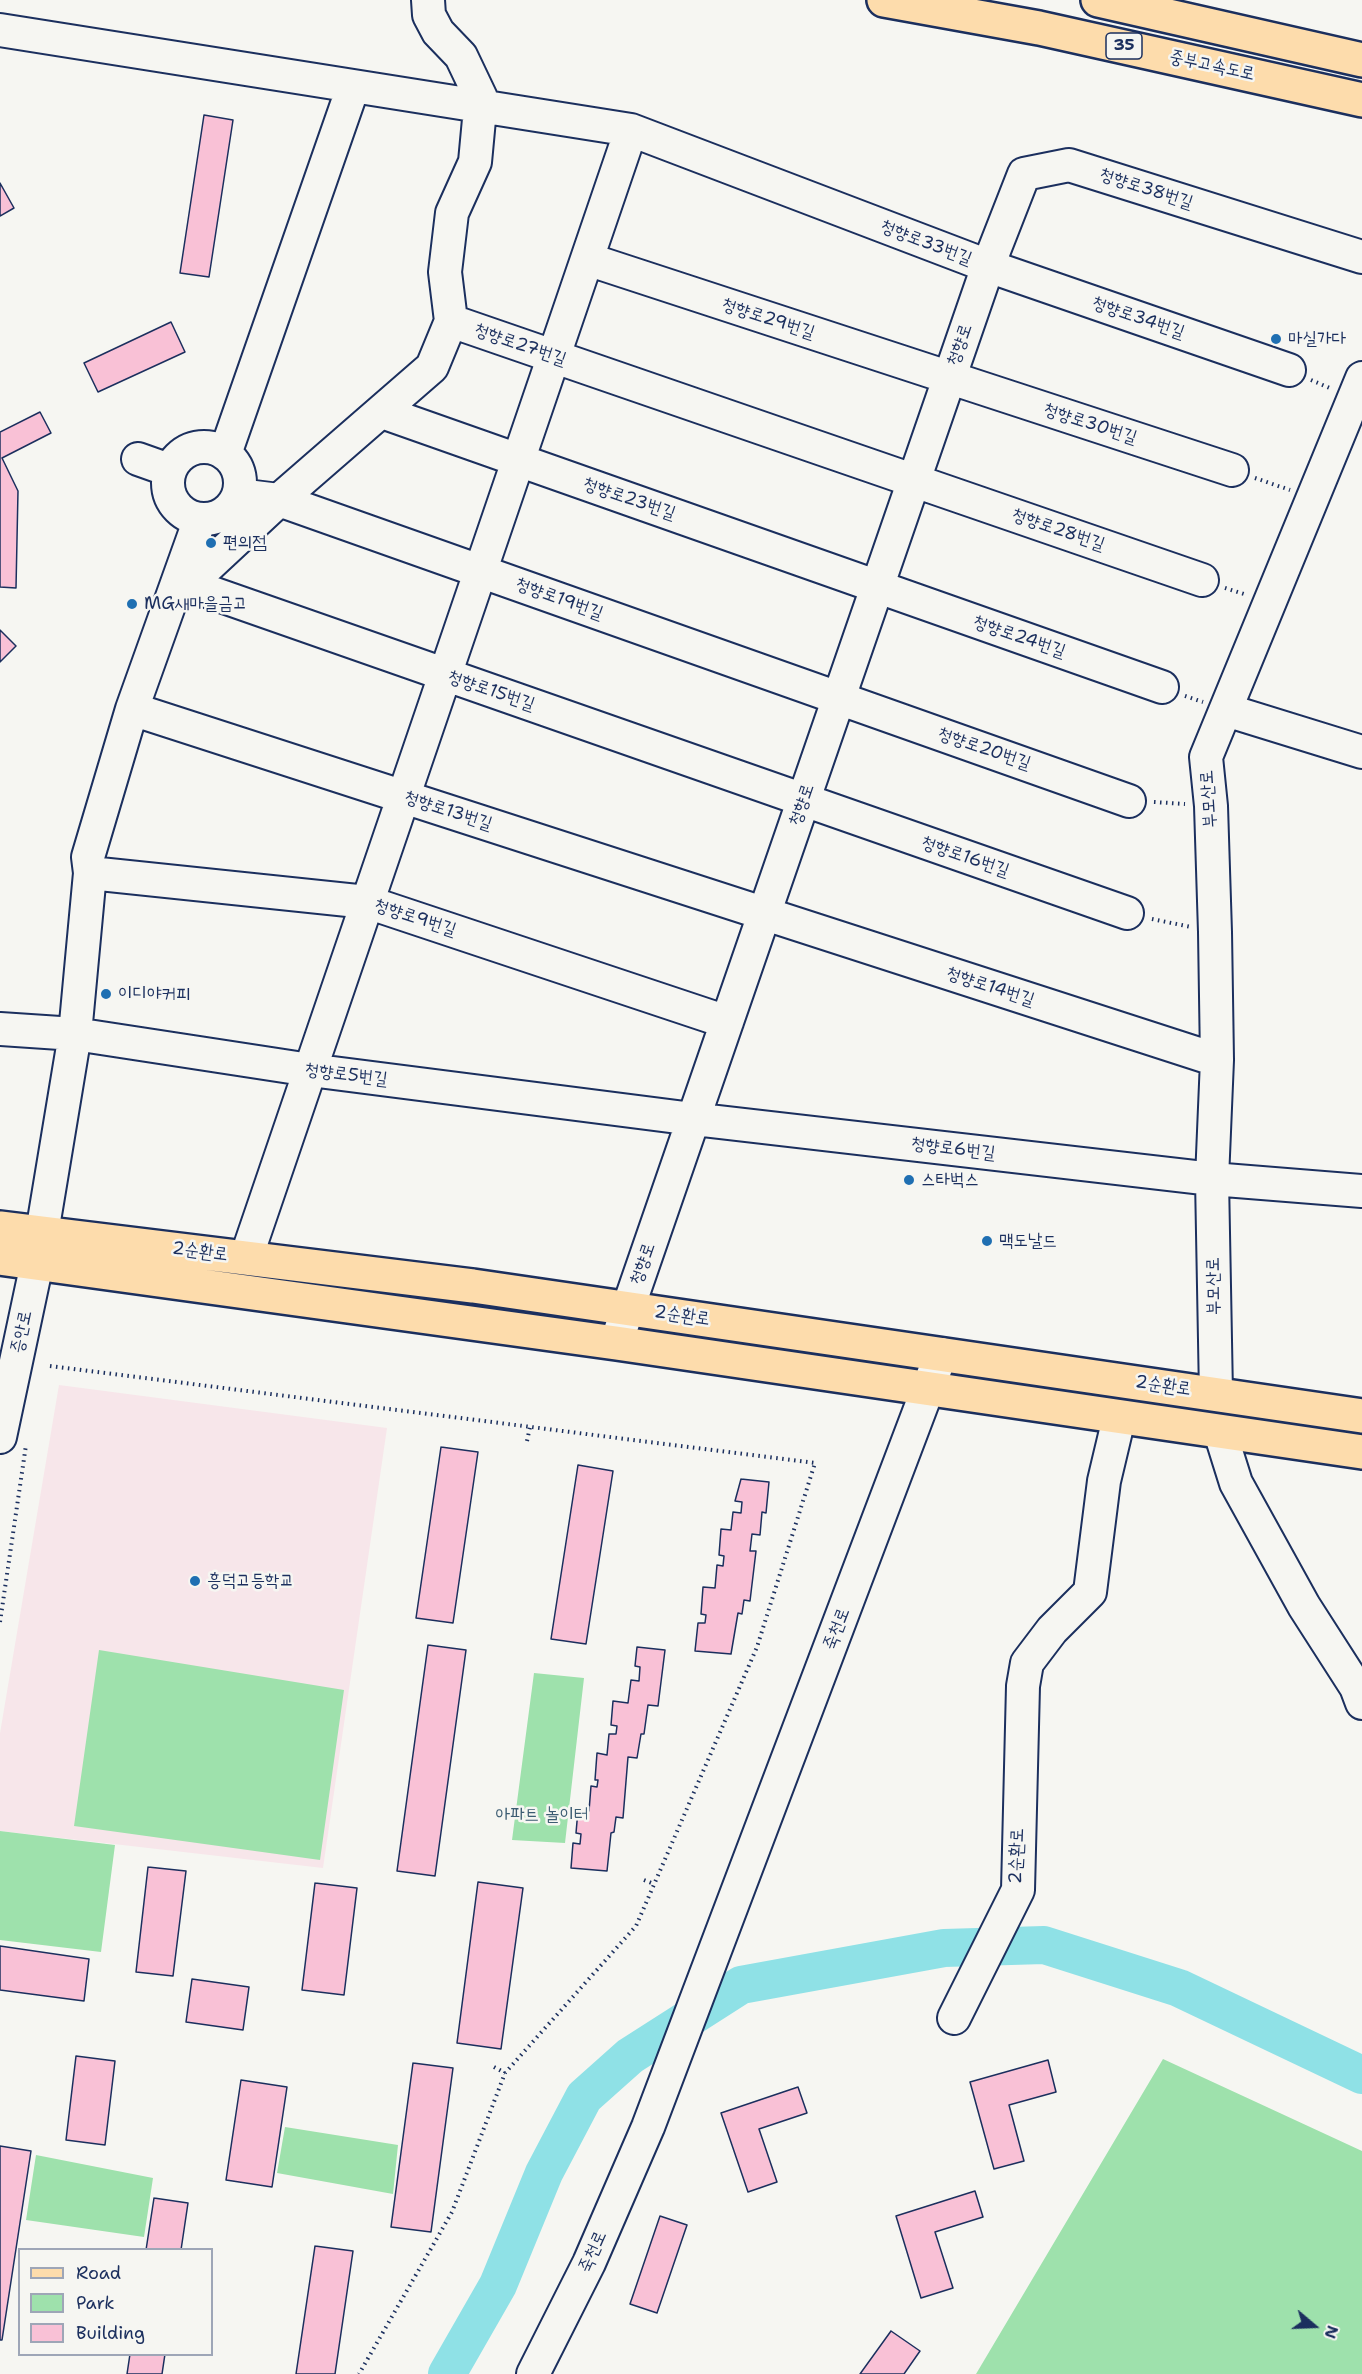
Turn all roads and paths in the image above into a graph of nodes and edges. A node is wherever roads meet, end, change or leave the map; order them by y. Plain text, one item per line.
1 (428, 0) edge
2 (884, 0) edge
3 (1098, 0) edge
4 (0, 30) edge
5 (1362, 60) edge
6 (353, 87) junction
7 (1362, 100) edge
8 (480, 107) junction
9 (631, 130) junction
10 (1362, 257) edge
11 (587, 260) junction
12 (988, 266) junction
13 (451, 321) junction
14 (554, 356) junction
15 (1288, 370) joint
16 (949, 378) junction
17 (1358, 388) edge
18 (382, 412) junction
19 (225, 454) junction
20 (138, 459) dead end
21 (518, 460) junction
22 (169, 470) junction
23 (1232, 470) joint
24 (914, 480) junction
25 (238, 495) junction
26 (1311, 497) junction
27 (279, 500) junction
28 (200, 519) junction
29 (480, 571) junction
30 (1202, 580) joint
31 (178, 582) junction
32 (877, 587) junction
33 (1269, 602) junction
34 (445, 675) junction
35 (1162, 687) joint
36 (839, 698) junction
37 (132, 709) junction
38 (1226, 710) junction
39 (1362, 752) edge
40 (403, 797) junction
41 (803, 800) junction
42 (1129, 801) joint
43 (1211, 806) junction
44 (90, 873) junction
45 (367, 902) junction
46 (1127, 913) joint
47 (764, 914) junction
48 (1215, 932) junction
49 (727, 1022) junction
50 (0, 1029) edge
51 (75, 1034) junction
52 (1217, 1060) junction
53 (310, 1070) junction
54 (693, 1119) junction
55 (1212, 1179) junction
56 (1362, 1191) edge
57 (0, 1228) edge
58 (39, 1248) junction
59 (0, 1258) edge
60 (246, 1258) junction
61 (628, 1308) junction
62 (616, 1343) junction
63 (941, 1354) junction
64 (50, 1366) dead end
65 (928, 1389) junction
66 (1216, 1394) junction
67 (1362, 1416) edge
68 (1119, 1418) junction
69 (530, 1427) junction
70 (1220, 1432) junction
71 (14, 1438) edge
72 (527, 1441) dead end
73 (1362, 1452) edge
74 (0, 1622) edge
75 (1362, 1703) edge
76 (644, 1880) dead end
77 (654, 1884) junction
78 (954, 2018) dead end
79 (494, 2067) dead end
80 (505, 2073) junction
81 (359, 2374) edge
82 (533, 2374) edge

1 - 8 street, 청향로27번길
2 - 7 main road, 중부고속도로 / 35
3 - 5 main road, 35
4 - 6 street, 청향로33번길
6 - 8 street, 청향로33번길
6 - 19 street
8 - 9 street, 청향로33번길
8 - 13 street, 청향로27번길
9 - 11 street
9 - 12 street, 청향로33번길
10 - 12 street, 청향로38번길
11 - 14 street
11 - 16 street, 청향로29번길
12 - 15 street, 청향로34번길
12 - 16 street, 청향로
13 - 14 street, 청향로27번길
13 - 18 street
14 - 21 street
14 - 24 street, 청향로27번길
15 - 17 path
16 - 23 street, 청향로30번길
16 - 24 street, 청향로
17 - 26 street, 부모산로
18 - 21 street, 청향로23번길
18 - 27 street
19 - 22 street
19 - 25 street
20 - 22 street
21 - 29 street
21 - 32 street, 청향로23번길
22 - 28 street
23 - 26 path
24 - 30 street, 청향로28번길
24 - 32 street, 청향로
25 - 27 street, 청향로19번길
25 - 28 street
26 - 33 street, 부모산로
27 - 29 street, 청향로19번길
27 - 31 street
28 - 31 street, 증안로
29 - 34 street
29 - 36 street, 청향로19번길
30 - 33 path
31 - 34 street, 청향로15번길
31 - 37 street, 증안로
32 - 35 street, 청향로24번길
32 - 36 street, 청향로
33 - 38 street, 부모산로
34 - 40 street
34 - 41 street, 청향로15번길
35 - 38 path
36 - 41 street, 청향로
36 - 42 street, 청향로20번길
37 - 40 street, 청향로13번길
37 - 44 street, 증안로
38 - 39 street
38 - 43 street, 부모산로
40 - 45 street
40 - 47 street, 청향로13번길
41 - 46 street, 청향로16번길
41 - 47 street, 청향로
42 - 43 path
43 - 48 street, 부모산로
44 - 45 street, 청향로9번길
44 - 51 street, 증안로
45 - 49 street, 청향로9번길
45 - 53 street
46 - 48 path
47 - 49 street, 청향로
47 - 52 street, 청향로14번길
48 - 52 street, 부모산로
49 - 54 street, 청향로
50 - 51 street, 청향로5번길
51 - 53 street, 청향로5번길
51 - 58 street, 증안로
52 - 55 street, 부모산로
53 - 54 street, 청향로5번길
53 - 60 street
54 - 55 street, 청향로6번길
54 - 61 street, 청향로
55 - 56 street
55 - 66 street, 부모산로
57 - 58 main road, 2순환로
58 - 59 main road, 2순환로
58 - 60 main road, 2순환로
58 - 62 main road, 2순환로
58 - 71 street, 증안로
60 - 61 main road, 2순환로
61 - 62 street, 청향로
61 - 63 main road, 2순환로
62 - 65 main road, 2순환로
63 - 65 street, 죽천로
63 - 66 main road, 2순환로
64 - 69 path
65 - 68 main road, 2순환로
65 - 82 street, 죽천로
66 - 67 main road, 2순환로
68 - 70 main road, 2순환로
68 - 78 street, 2순환로
69 - 72 path
69 - 77 path
70 - 73 main road, 2순환로
70 - 75 street
71 - 74 path
76 - 77 path
77 - 80 path
79 - 80 path
80 - 81 path

